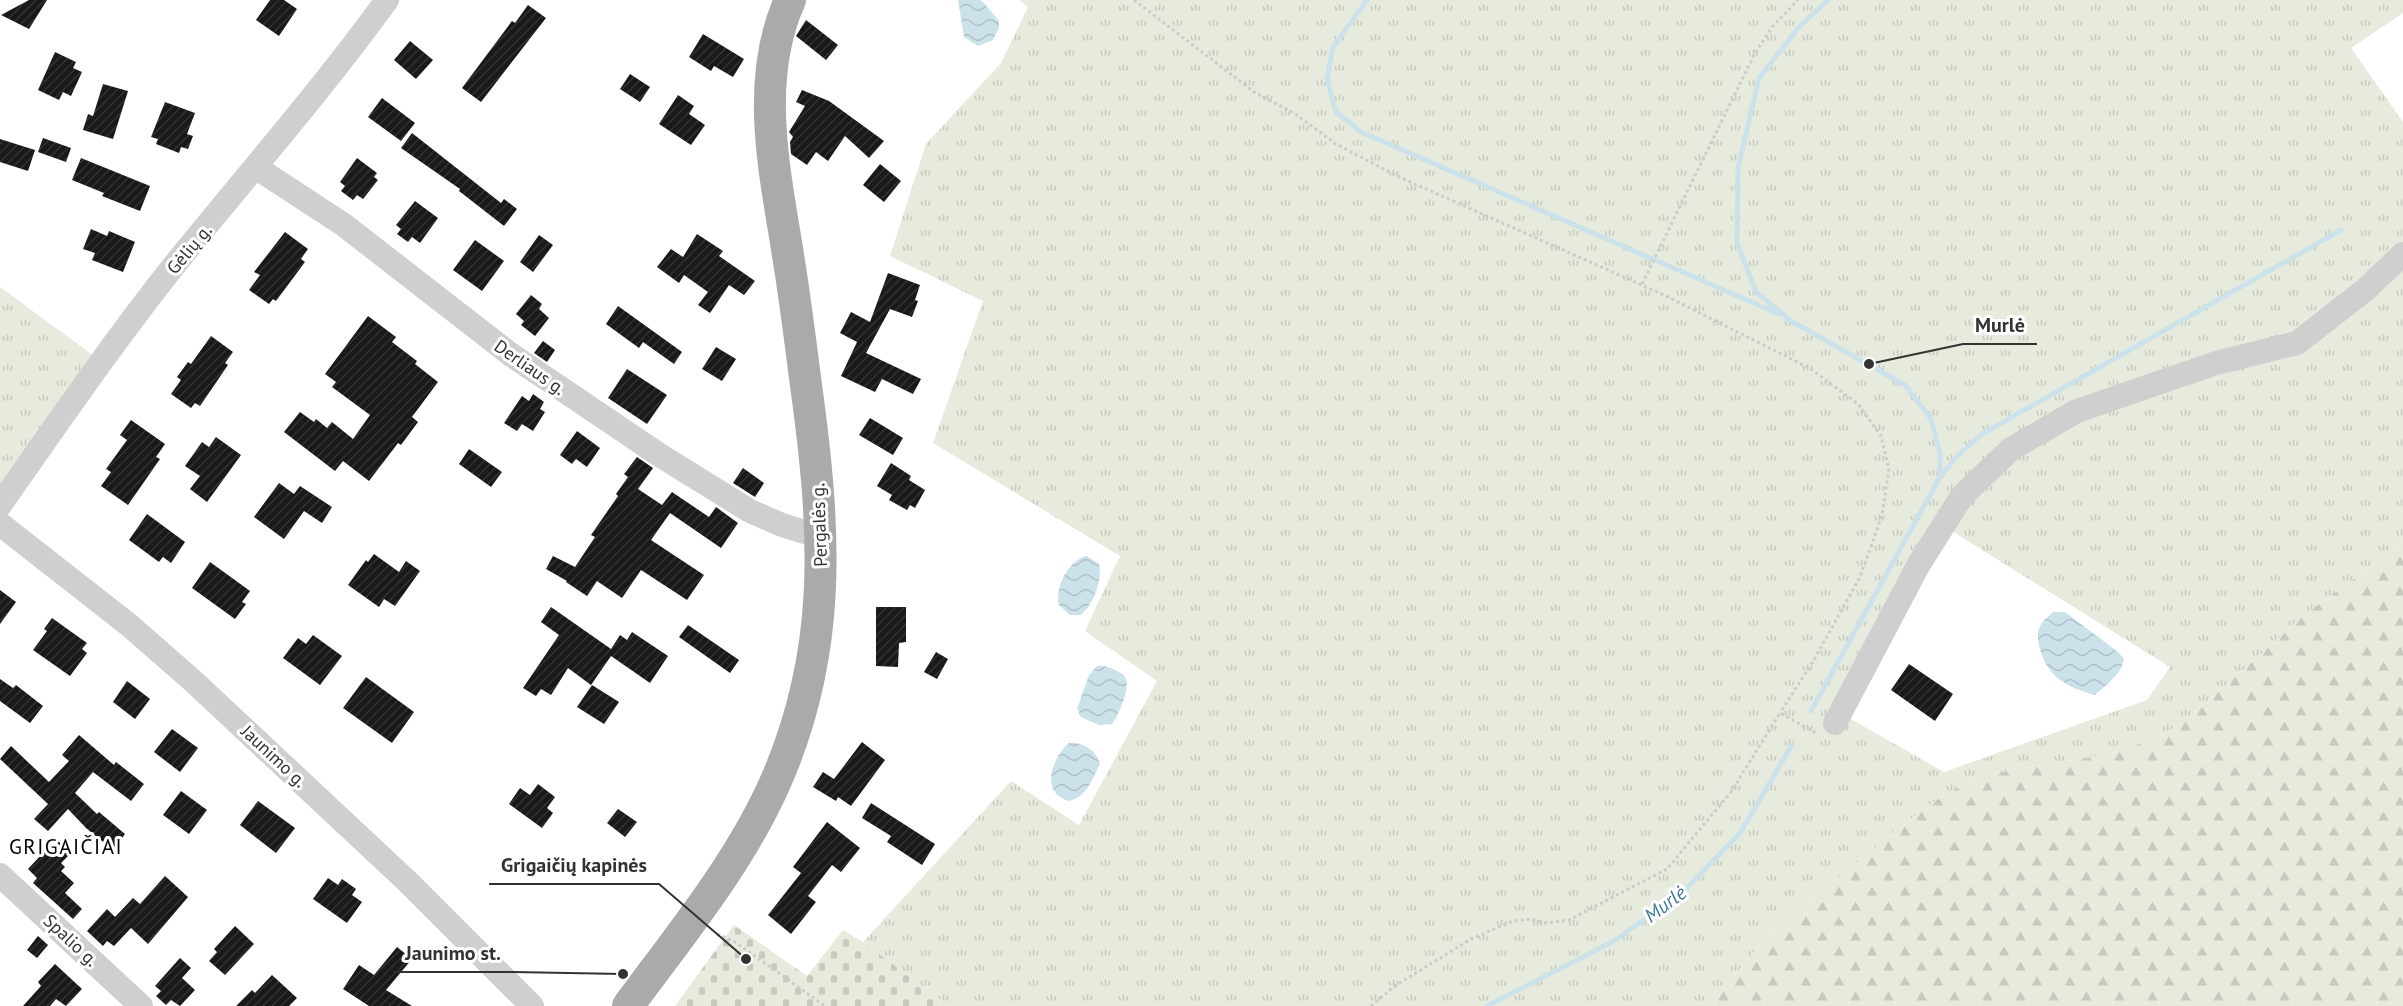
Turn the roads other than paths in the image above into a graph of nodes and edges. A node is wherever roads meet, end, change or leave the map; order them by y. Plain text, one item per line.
1 (387, 0) edge
2 (790, 0) edge
3 (257, 168) junction
4 (2403, 254) edge
5 (0, 505) edge
6 (0, 524) edge
7 (821, 537) junction
8 (1835, 723) dead end
9 (0, 875) edge
10 (141, 1006) edge
11 (532, 1006) edge
12 (628, 1006) edge

1 - 3 street, Gėlių g.
2 - 7 main road, Pergalės g.
3 - 5 street, Gėlių g.
3 - 7 street, Derliaus g.
4 - 8 street
6 - 11 street, Jaunimo g.
7 - 12 main road, Pergalės g.
9 - 10 street, Spalio g.

